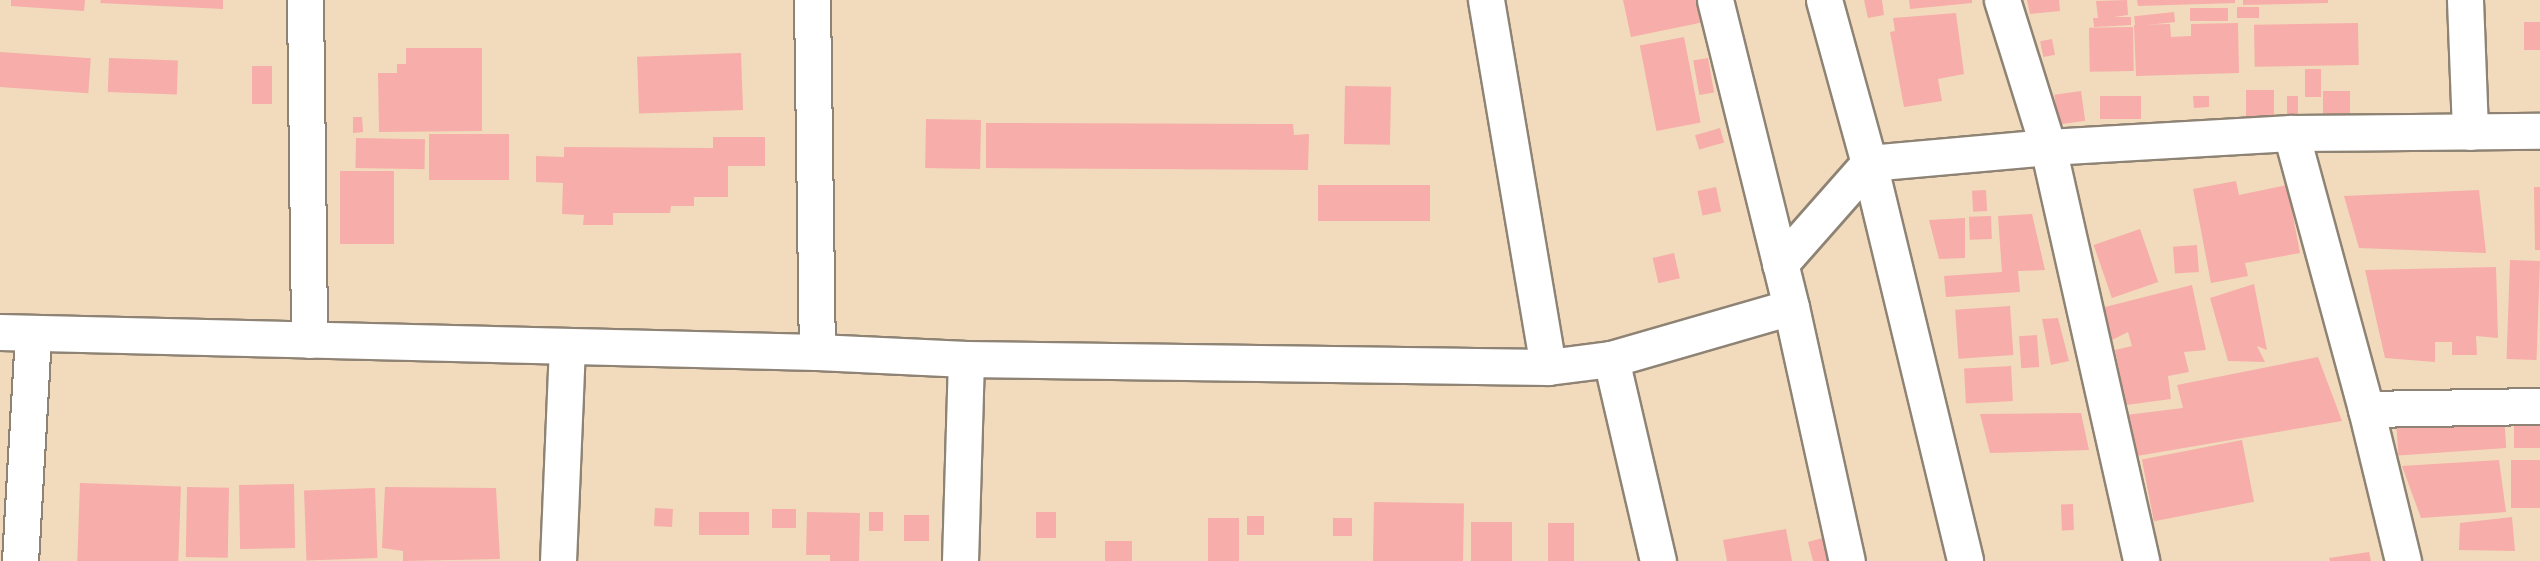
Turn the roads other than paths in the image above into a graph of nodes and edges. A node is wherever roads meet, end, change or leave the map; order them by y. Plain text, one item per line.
1 (305, 0) edge
2 (812, 0) edge
3 (1486, 0) edge
4 (1716, 0) edge
5 (1824, 0) edge
6 (2002, 0) edge
7 (2465, 0) edge
8 (2540, 131) edge
9 (2470, 132) junction
10 (2291, 134) junction
11 (2048, 147) junction
12 (1869, 163) junction
13 (1780, 264) junction
14 (1791, 307) junction
15 (17, 333) edge
16 (309, 340) junction
17 (567, 346) junction
18 (817, 352) junction
19 (966, 359) junction
20 (1611, 359) junction
21 (1548, 367) junction
22 (2540, 406) edge
23 (2366, 410) junction
24 (20, 561) edge
25 (558, 561) edge
26 (960, 561) edge
27 (1658, 561) edge
28 (1847, 561) edge
29 (1965, 561) edge
30 (2141, 561) edge
31 (2403, 561) edge

1 - 16 street
2 - 18 street
3 - 21 street
4 - 13 street
5 - 12 street
6 - 11 street
7 - 9 street
8 - 9 street
9 - 10 street
10 - 11 street
10 - 23 street
11 - 12 street
11 - 30 street
12 - 13 street
12 - 29 street
13 - 14 street
14 - 20 street
14 - 28 street
15 - 16 street
15 - 24 street
16 - 17 street
17 - 18 street
17 - 25 street
18 - 19 street
19 - 21 street
19 - 26 street
20 - 21 street
20 - 27 street
22 - 23 street
23 - 31 street

